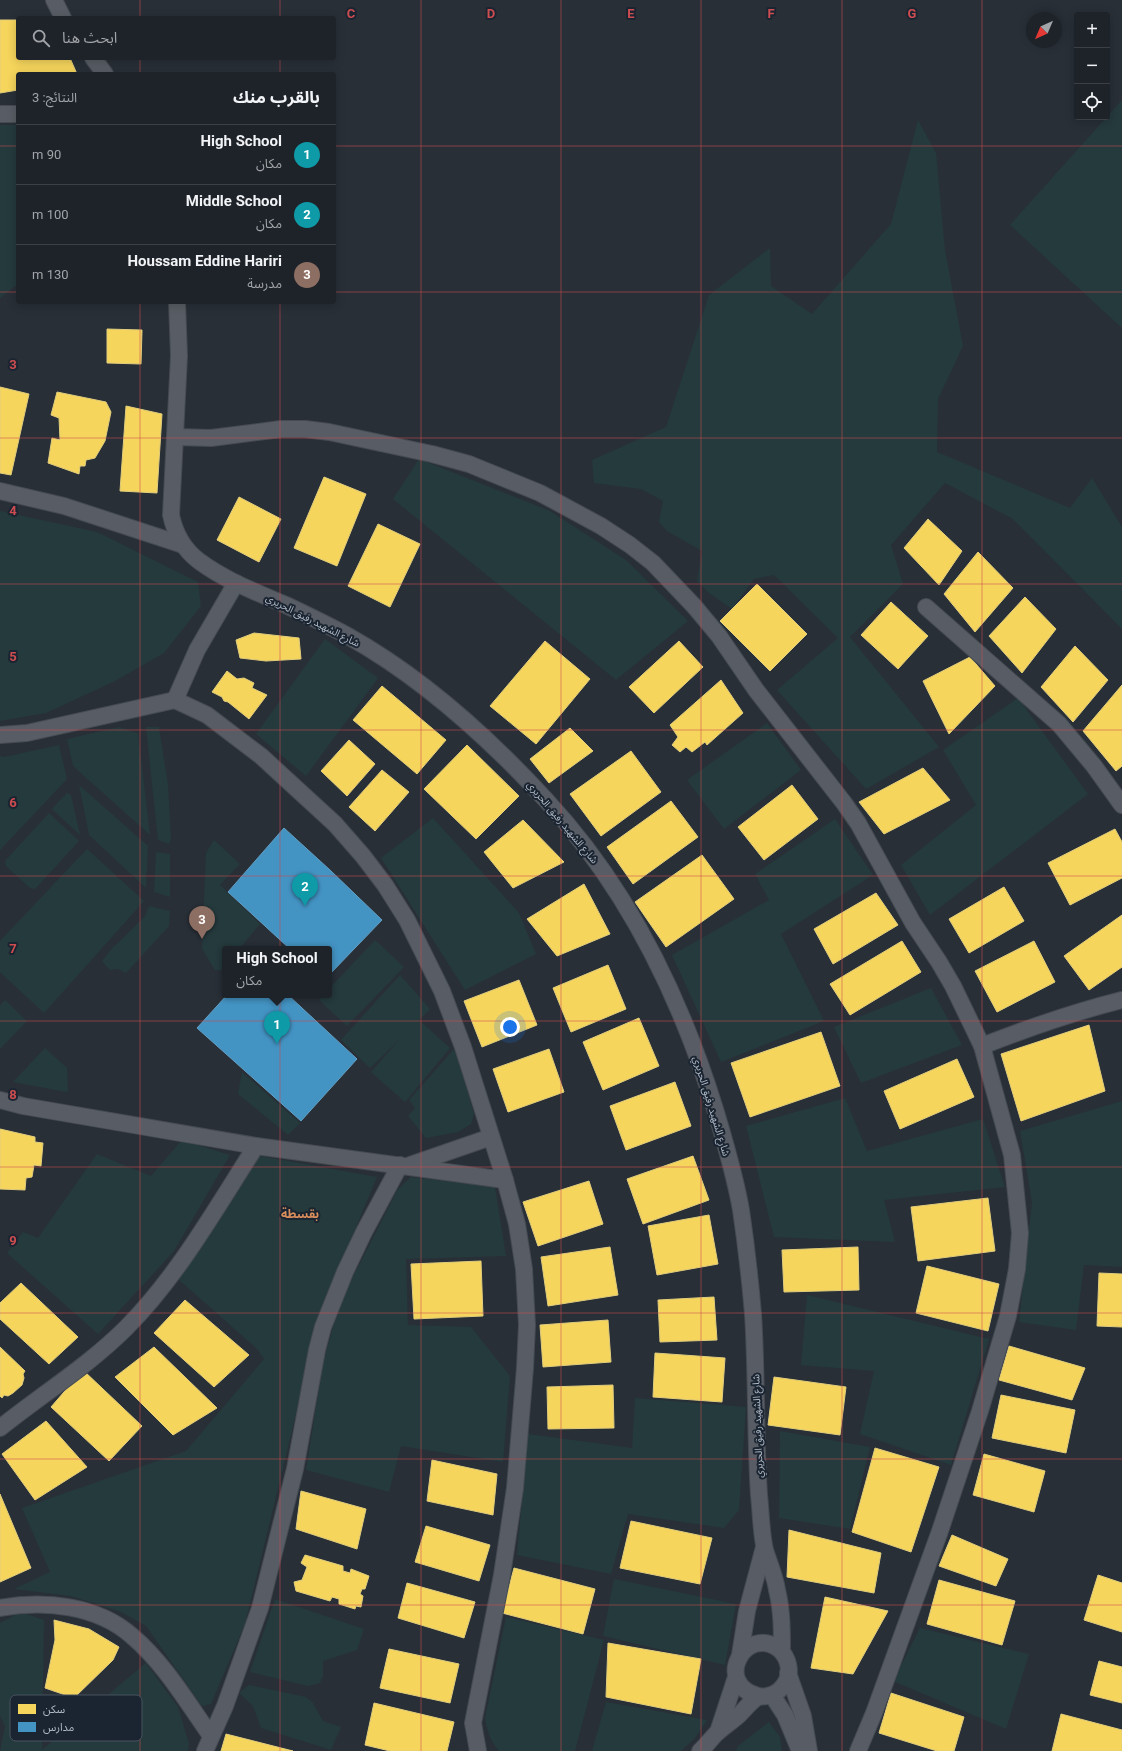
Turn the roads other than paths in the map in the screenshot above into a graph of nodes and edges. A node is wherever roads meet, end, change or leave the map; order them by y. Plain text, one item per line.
1 (54, 0) edge
2 (62, 16) edge
3 (94, 60) edge
4 (104, 72) edge
5 (0, 114) edge
6 (16, 114) edge
7 (177, 304) edge
8 (176, 437) junction
9 (0, 492) edge
10 (183, 545) junction
11 (236, 583) junction
12 (926, 607) dead end
13 (174, 700) junction
14 (0, 735) edge
15 (1122, 805) edge
16 (1122, 1000) edge
17 (982, 1046) junction
18 (0, 1100) edge
19 (492, 1137) junction
20 (256, 1146) junction
21 (404, 1165) junction
22 (505, 1180) junction
23 (0, 1428) edge
24 (764, 1547) junction
25 (0, 1608) edge
26 (782, 1652) junction
27 (740, 1655) junction
28 (788, 1673) junction
29 (736, 1677) junction
30 (765, 1696) junction
31 (718, 1732) junction
32 (211, 1736) junction
33 (705, 1749) edge
34 (205, 1751) edge
35 (478, 1751) edge
36 (800, 1751) edge
37 (809, 1751) edge
38 (858, 1751) edge

1 - 2 street
3 - 4 street
5 - 6 street
7 - 8 street, شارع الشهيد رفيق الحريري
8 - 10 street, شارع الشهيد رفيق الحريري
8 - 17 street
9 - 10 street
10 - 11 street, شارع الشهيد رفيق الحريري
11 - 13 street
11 - 24 street, شارع الشهيد رفيق الحريري
12 - 15 street
13 - 14 street
13 - 19 street
16 - 17 street
17 - 38 street
18 - 20 street
19 - 21 street
19 - 22 street
20 - 21 street
20 - 23 street
21 - 22 street
21 - 32 street
22 - 35 street
24 - 26 street
24 - 27 street
25 - 32 street
26 - 27 street
26 - 28 street
27 - 29 street
28 - 30 street
28 - 37 street
29 - 30 street
29 - 31 street
30 - 31 street
30 - 36 street
31 - 33 street
32 - 34 street

